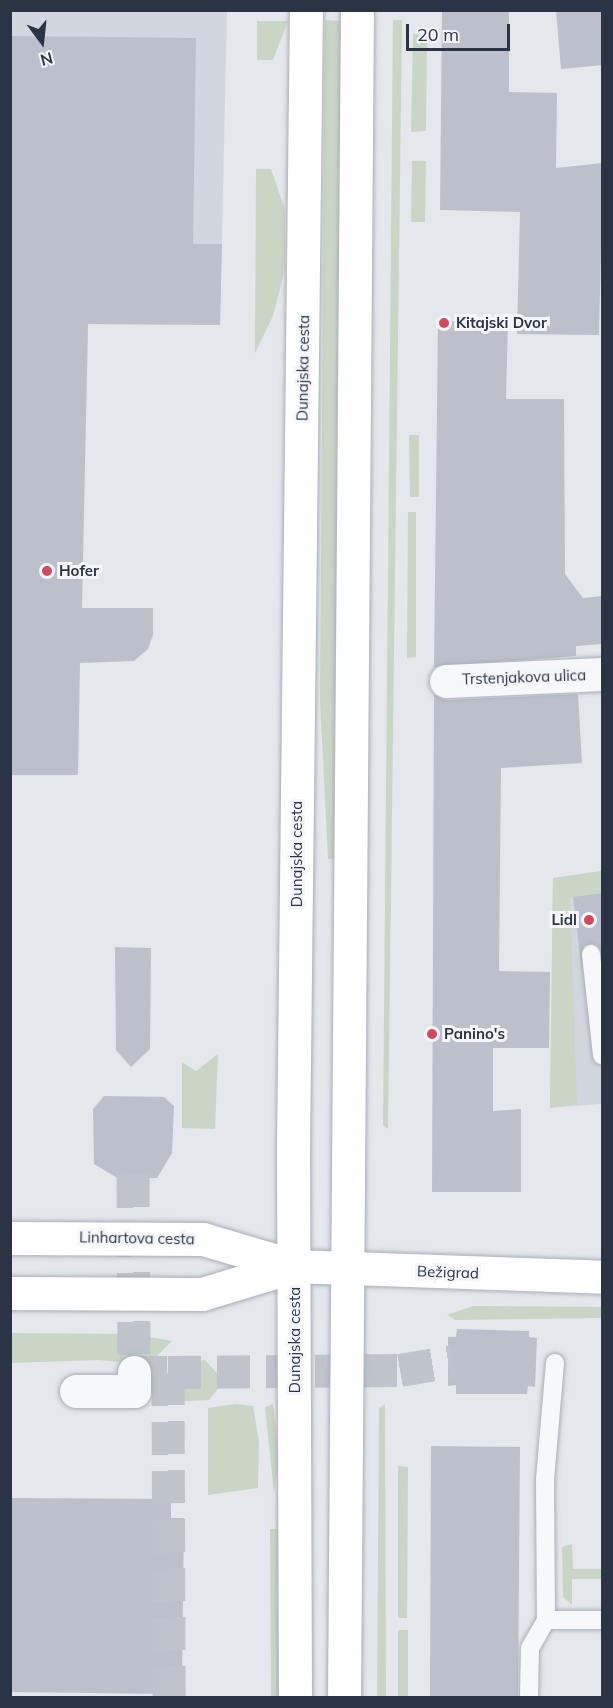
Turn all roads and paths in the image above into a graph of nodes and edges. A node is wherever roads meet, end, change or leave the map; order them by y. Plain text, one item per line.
1 (306, 10) edge
2 (357, 10) edge
3 (603, 674) edge
4 (446, 681) dead end
5 (591, 954) dead end
6 (603, 1055) edge
7 (10, 1238) edge
8 (294, 1266) junction
9 (347, 1268) junction
10 (603, 1277) edge
11 (10, 1293) edge
12 (555, 1363) dead end
13 (134, 1372) dead end
14 (76, 1391) dead end
15 (546, 1620) junction
16 (603, 1620) edge
17 (295, 1698) edge
18 (344, 1698) edge
19 (529, 1698) edge

1 - 8 main road, Dunajska cesta
2 - 9 main road
3 - 4 street, Trstenjakova ulica
5 - 6 lane
7 - 8 main road, Linhartova cesta
8 - 9 main road, Bežigrad
8 - 11 main road
8 - 17 main road, Dunajska cesta
9 - 10 main road, Bežigrad
9 - 18 main road
12 - 15 lane
13 - 14 street
15 - 16 lane
15 - 19 lane

